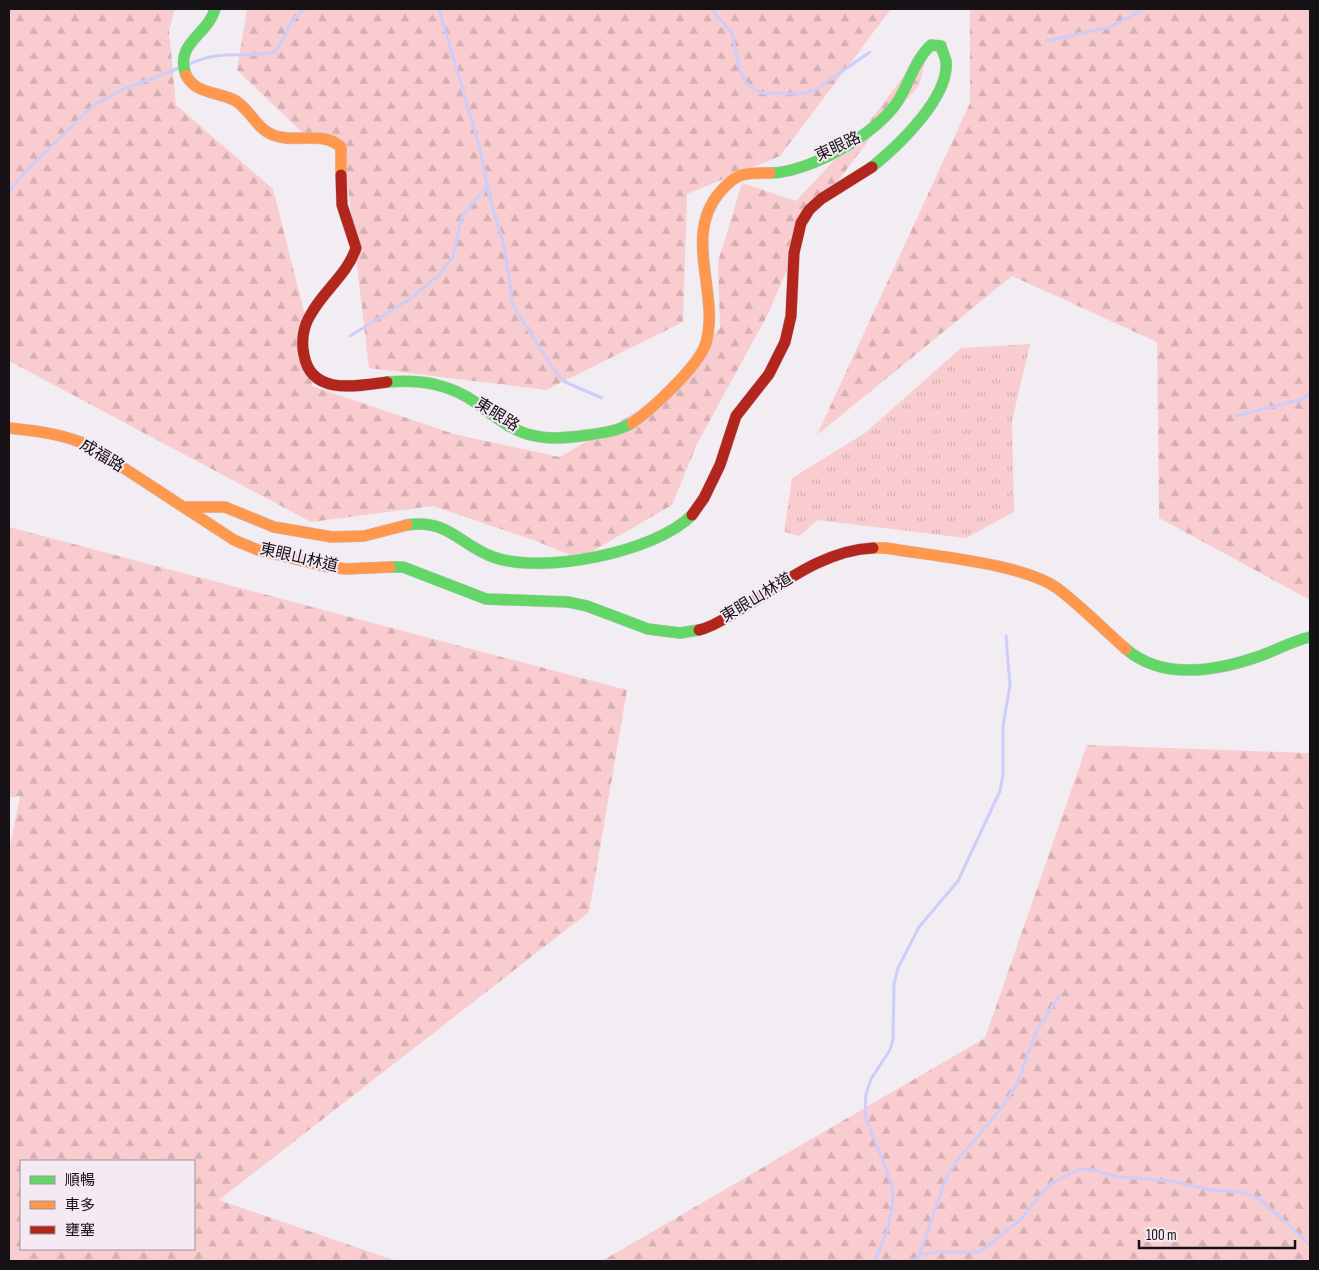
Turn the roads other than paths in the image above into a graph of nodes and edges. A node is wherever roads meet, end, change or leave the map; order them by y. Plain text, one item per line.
1 (215, 9) edge
2 (9, 428) edge
3 (187, 508) junction
4 (1310, 636) edge

1 - 3 street, 東眼路
2 - 3 street, 成福路
3 - 4 street, 東眼山林道

